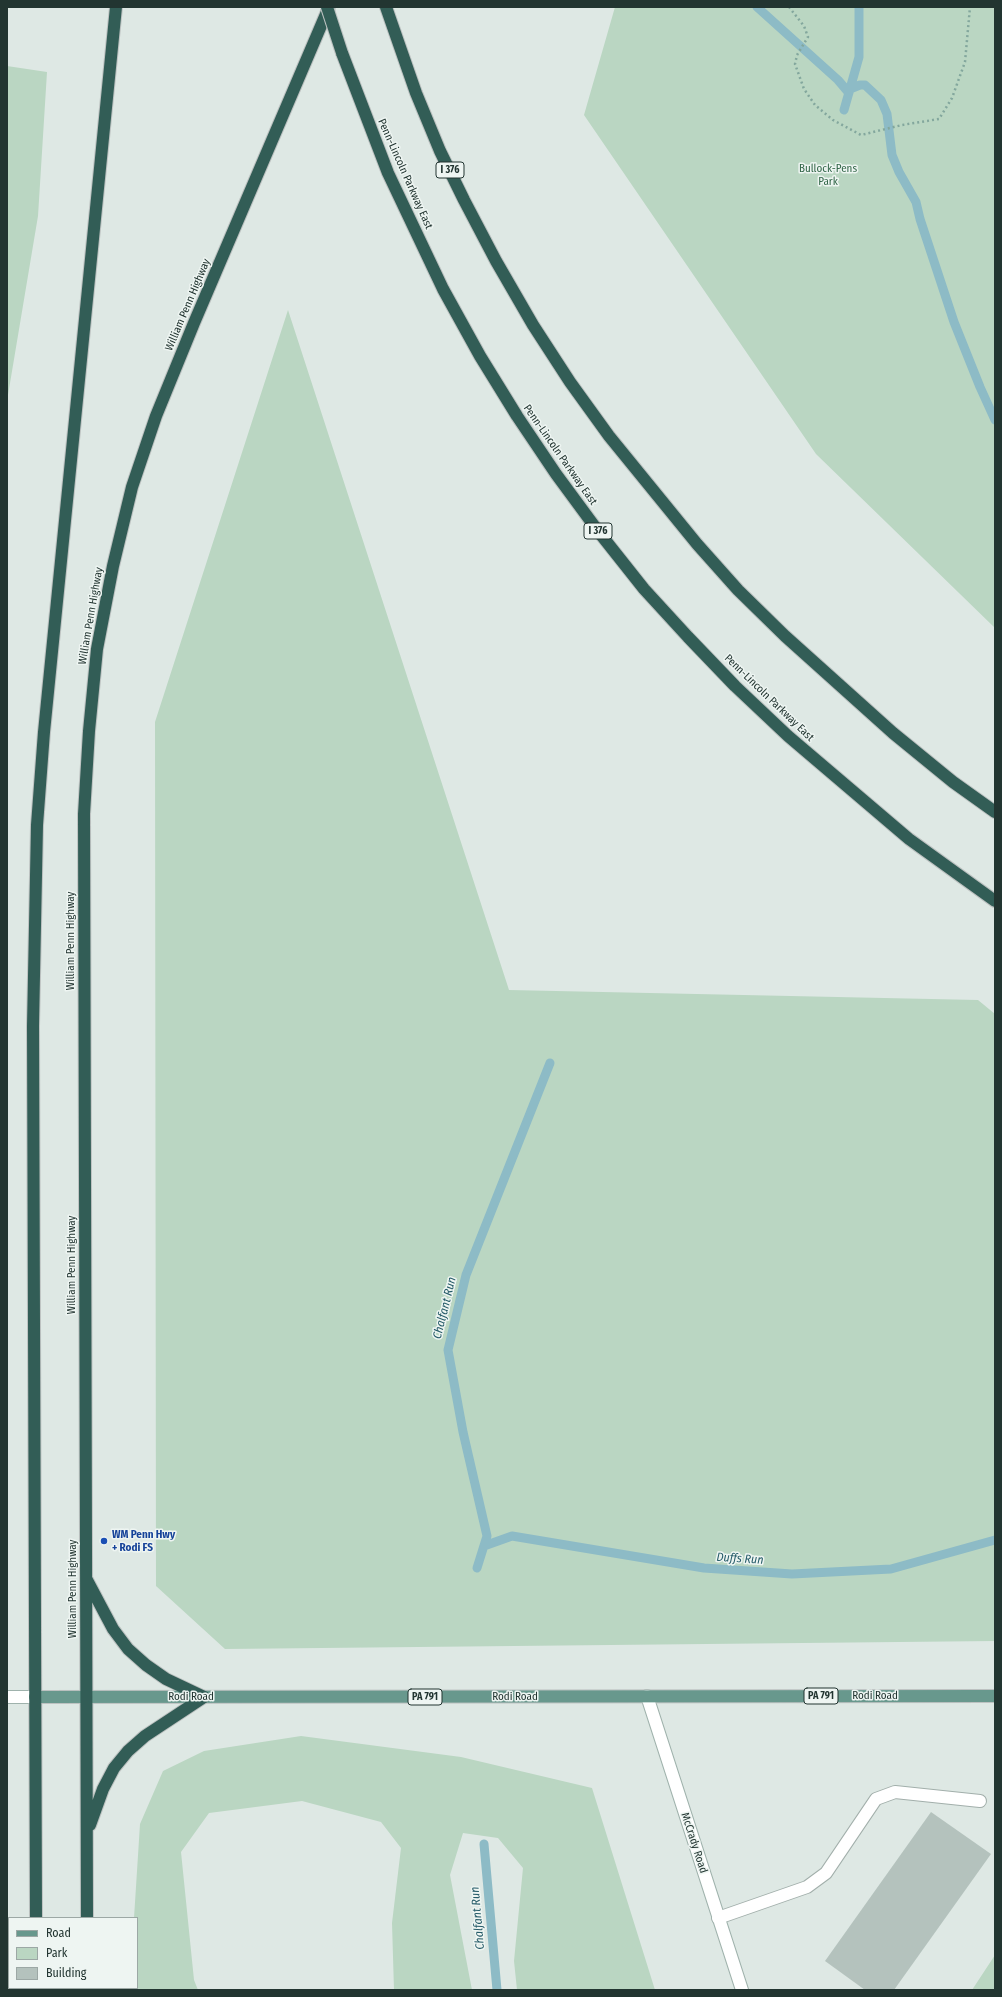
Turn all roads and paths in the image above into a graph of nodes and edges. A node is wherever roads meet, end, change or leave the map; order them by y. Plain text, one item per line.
1 (116, 7) edge
2 (328, 7) edge
3 (386, 7) edge
4 (789, 7) edge
5 (970, 7) edge
6 (953, 782) junction
7 (995, 802) edge
8 (995, 812) edge
9 (995, 901) edge
10 (86, 1578) junction
11 (647, 1696) junction
12 (995, 1696) edge
13 (7, 1697) edge
14 (35, 1697) junction
15 (204, 1697) junction
16 (86, 1698) junction
17 (980, 1802) dead end
18 (86, 1834) junction
19 (36, 1917) edge
20 (87, 1917) edge
21 (718, 1918) junction
22 (742, 1990) edge

1 - 14 highway
2 - 9 highway, Penn-Lincoln Parkway East / I 376, bridge
2 - 10 highway, William Penn Highway
3 - 6 highway, I 376
4 - 5 path
6 - 7 highway
6 - 8 highway, I 376
10 - 15 highway
10 - 16 highway, William Penn Highway
11 - 12 main road, Rodi Road / PA 791
11 - 15 main road, Rodi Road / PA 791
11 - 21 main road, McCrady Road
13 - 14 main road
14 - 16 main road, Rodi Road / PA 791
14 - 19 highway
15 - 16 main road, Rodi Road / PA 791
15 - 18 highway
16 - 18 highway, William Penn Highway
17 - 21 main road
18 - 20 highway, William Penn Highway
21 - 22 main road, McCrady Road

